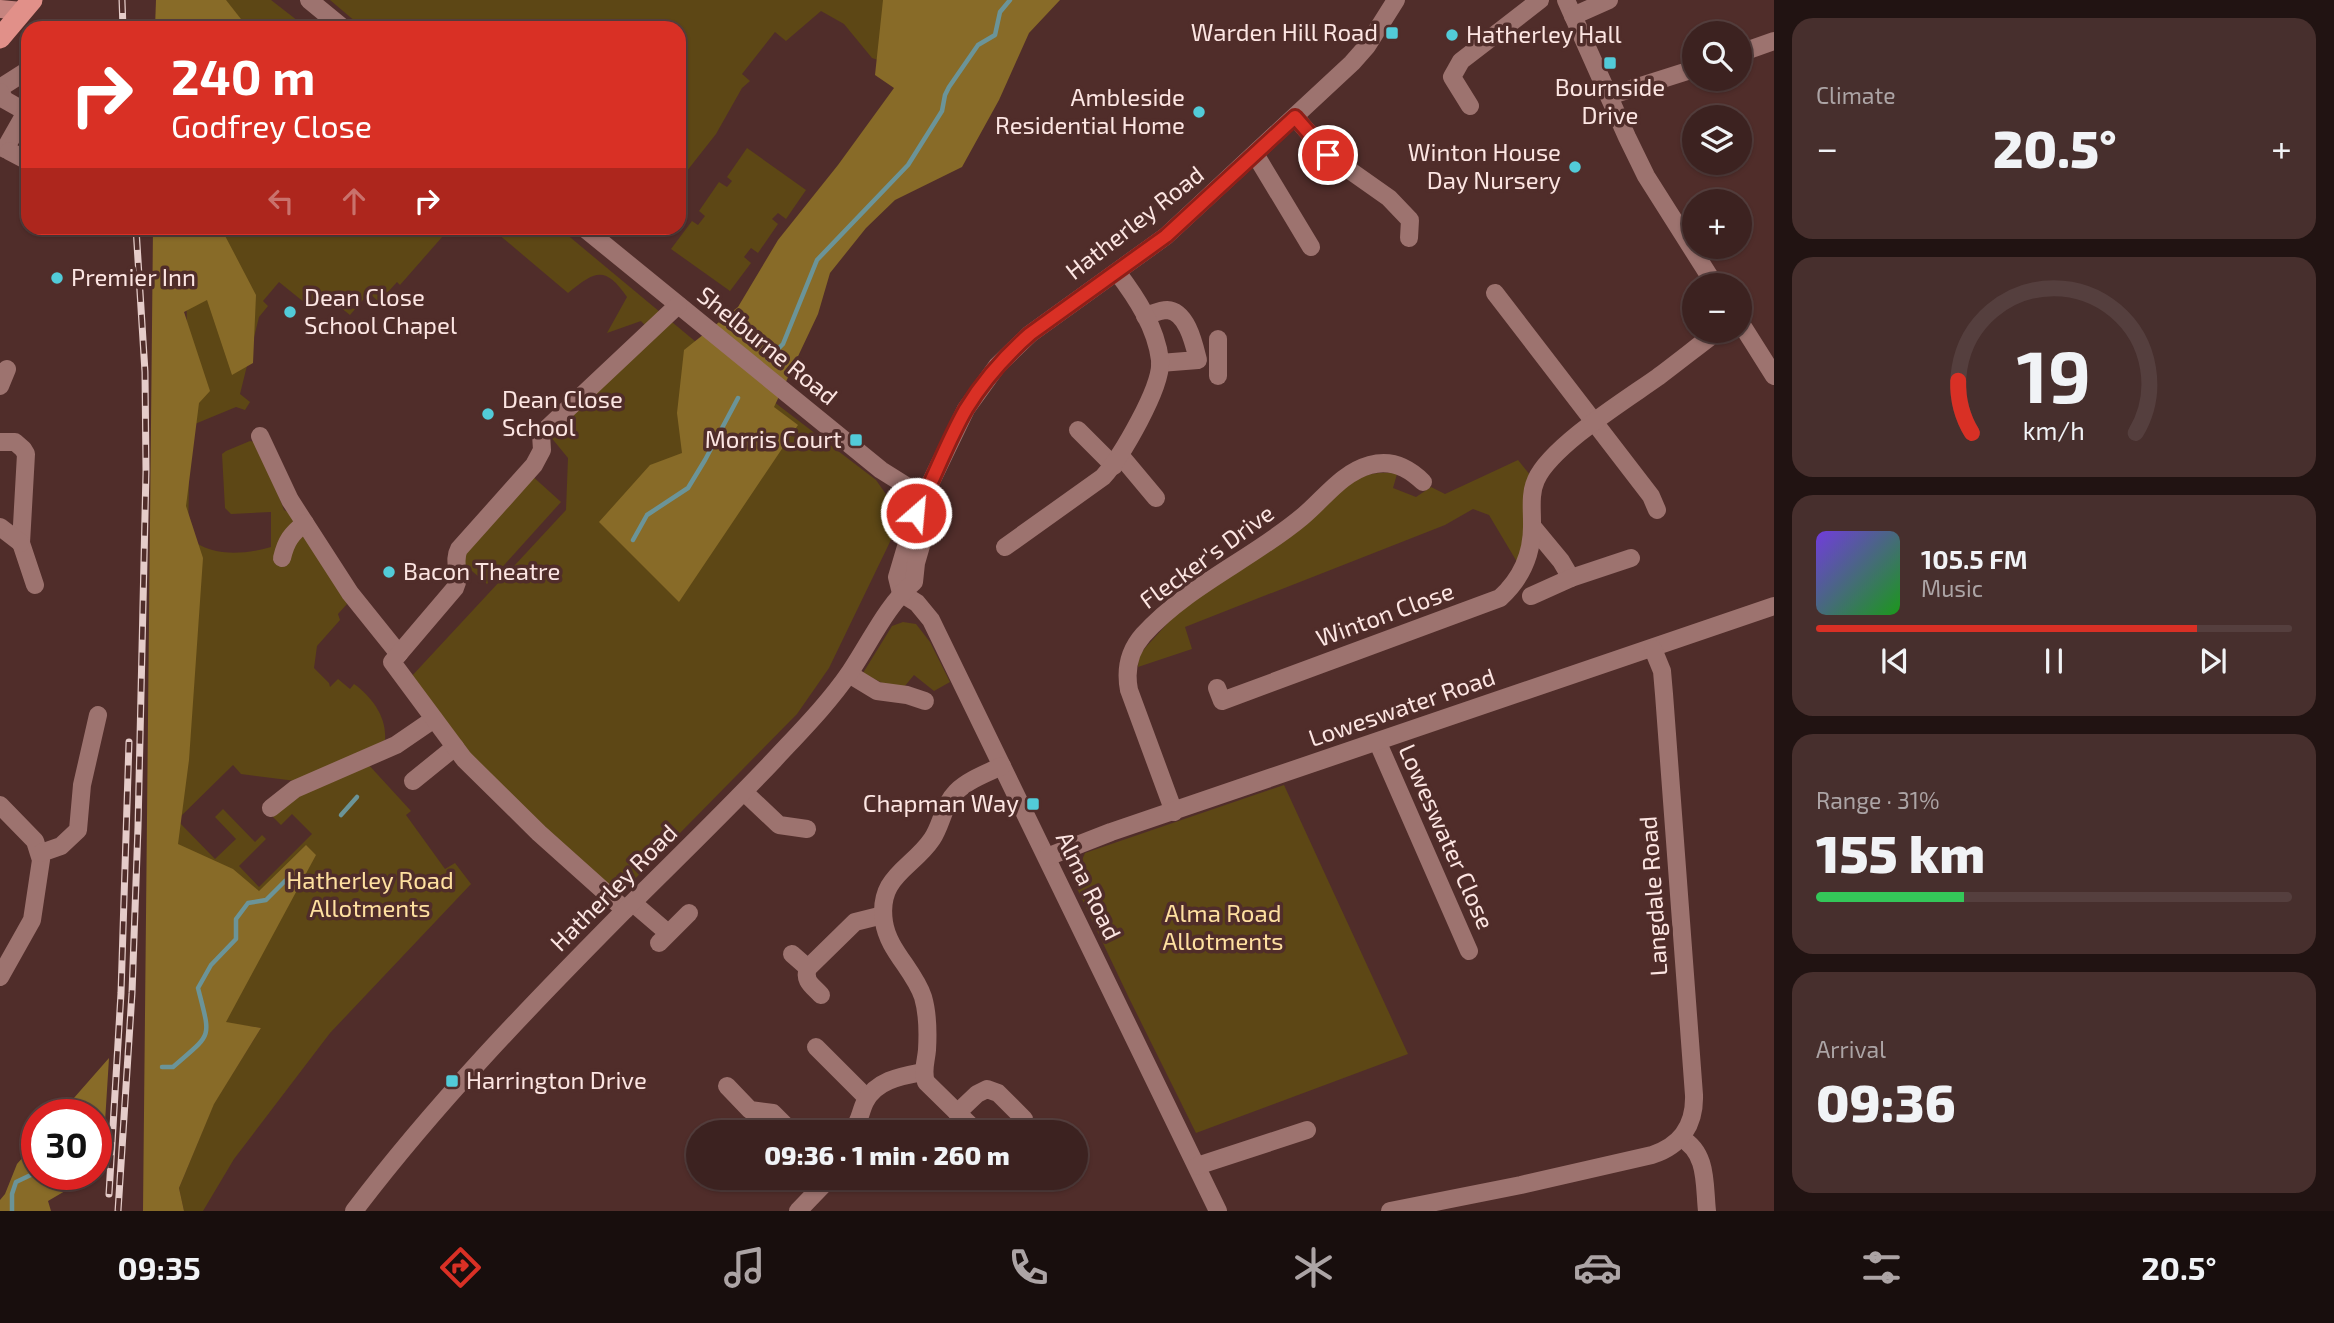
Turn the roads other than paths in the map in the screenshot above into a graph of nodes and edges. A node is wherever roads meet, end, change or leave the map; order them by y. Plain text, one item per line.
1 (309, 0) edge
2 (1396, 0) edge
3 (1540, 0) edge
4 (1609, 0) edge
5 (27, 6) edge
6 (1569, 8) edge
7 (0, 9) edge
8 (334, 21) edge
9 (0, 38) edge
10 (1774, 41) edge
11 (1752, 49) edge
12 (1682, 73) edge
13 (21, 78) edge
14 (1609, 96) junction
15 (2, 99) edge
16 (1470, 106) dead end
17 (21, 109) edge
18 (1295, 117) junction
19 (21, 123) edge
20 (1255, 154) junction
21 (21, 157) edge
22 (593, 235) edge
23 (1409, 238) dead end
24 (1311, 247) dead end
25 (1117, 272) junction
26 (1707, 273) edge
27 (1495, 293) dead end
28 (678, 305) junction
29 (1145, 316) junction
30 (1218, 339) dead end
31 (1752, 341) edge
32 (1702, 343) edge
33 (1198, 360) junction
34 (1160, 363) junction
35 (6, 369) dead end
36 (1774, 376) edge
37 (0, 386) edge
38 (1594, 423) junction
39 (1078, 430) dead end
40 (260, 436) dead end
41 (0, 442) edge
42 (1117, 460) junction
43 (1423, 482) dead end
44 (924, 497) junction
45 (1156, 498) dead end
46 (1657, 510) dead end
47 (305, 523) junction
48 (1532, 526) junction
49 (0, 527) edge
50 (21, 543) junction
51 (1005, 547) dead end
52 (282, 558) dead end
53 (1631, 558) dead end
54 (1571, 578) junction
55 (35, 585) dead end
56 (901, 593) junction
57 (1531, 596) dead end
58 (1774, 606) edge
59 (1653, 649) junction
60 (399, 654) junction
61 (849, 674) junction
62 (1217, 688) dead end
63 (925, 702) dead end
64 (98, 715) dead end
65 (434, 719) junction
66 (1378, 743) junction
67 (455, 747) junction
68 (1002, 766) junction
69 (412, 781) dead end
70 (744, 792) junction
71 (0, 805) edge
72 (271, 808) dead end
73 (1174, 812) junction
74 (807, 829) dead end
75 (41, 853) junction
76 (1047, 857) junction
77 (629, 906) junction
78 (689, 913) dead end
79 (883, 915) junction
80 (1469, 951) dead end
81 (792, 954) dead end
82 (808, 968) junction
83 (0, 977) edge
84 (821, 995) dead end
85 (816, 1047) dead end
86 (923, 1072) junction
87 (727, 1086) dead end
88 (867, 1098) junction
89 (957, 1113) junction
90 (1024, 1119) dead end
91 (780, 1120) edge
92 (859, 1120) edge
93 (964, 1120) edge
94 (1307, 1130) dead end
95 (1681, 1138) junction
96 (1197, 1166) junction
97 (818, 1190) edge
98 (354, 1211) edge
99 (798, 1211) edge
100 (1218, 1211) edge
101 (1390, 1211) edge
102 (1707, 1211) edge

1 - 8 street
2 - 18 street, Hatherley Road
3 - 16 street
4 - 6 street
5 - 7 main road
5 - 9 highway
6 - 14 street
10 - 11 street
12 - 14 street
13 - 15 street
14 - 26 street
15 - 17 street
18 - 20 street, Hatherley Road
18 - 23 street
19 - 21 street
20 - 24 street
20 - 25 street, Hatherley Road
22 - 28 street, Shelburne Road
25 - 29 street
25 - 44 street, Hatherley Road
27 - 38 street
28 - 44 street, Shelburne Road
28 - 60 street
29 - 33 street
29 - 34 street
30 - 33 street
31 - 36 street
32 - 38 street, Winton Close
33 - 34 street
34 - 42 street
35 - 37 street
38 - 46 street
38 - 48 street, Winton Close
39 - 42 street
40 - 47 street
41 - 50 street
42 - 45 street
42 - 51 street
43 - 73 street, Flecker's Drive
44 - 56 street, Hatherley Road
47 - 52 street
47 - 60 street
48 - 54 street
48 - 62 street, Winton Close
49 - 50 street
50 - 55 street
53 - 54 street
54 - 57 street
56 - 61 street, Hatherley Road
56 - 68 street, Alma Road
58 - 59 street, Loweswater Road
59 - 66 street, Loweswater Road
59 - 95 street, Langdale Road
60 - 65 street
61 - 63 street
61 - 70 street, Hatherley Road
64 - 75 street
65 - 67 street
65 - 72 street
66 - 73 street, Loweswater Road
66 - 80 street, Loweswater Close
67 - 69 street
67 - 77 street
68 - 76 street, Alma Road
68 - 79 street
70 - 74 street
70 - 77 street, Hatherley Road
71 - 75 street
73 - 76 street, Loweswater Road
75 - 83 street
76 - 96 street, Alma Road
77 - 78 street
77 - 98 street, Hatherley Road
79 - 82 street
79 - 86 street
81 - 82 street
82 - 84 street
85 - 88 street
86 - 88 street
86 - 89 street
87 - 91 street
88 - 92 street
89 - 90 street
89 - 93 street
94 - 96 street
95 - 101 street
95 - 102 street
96 - 100 street, Alma Road
97 - 99 street

